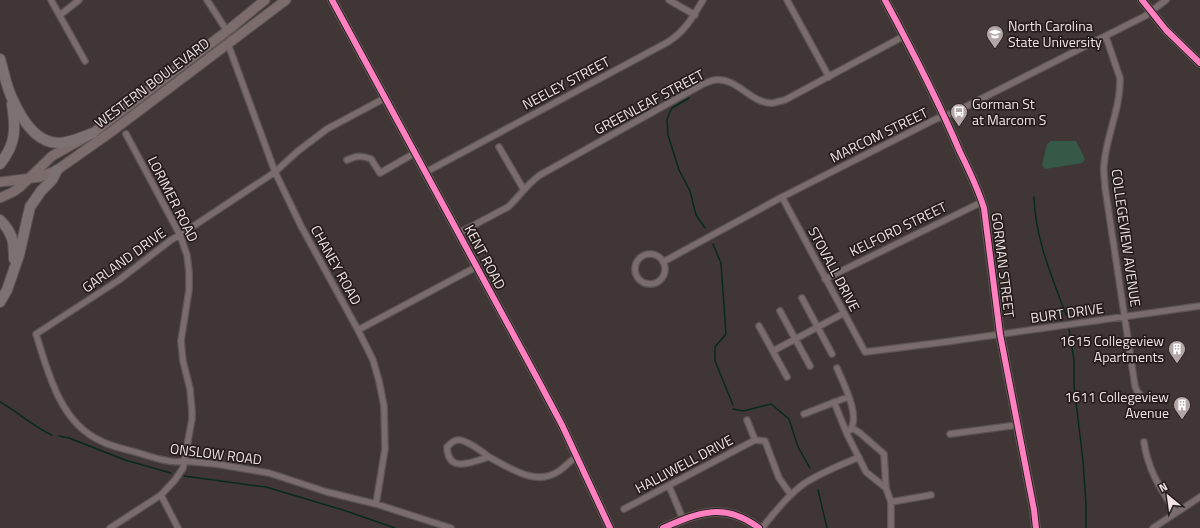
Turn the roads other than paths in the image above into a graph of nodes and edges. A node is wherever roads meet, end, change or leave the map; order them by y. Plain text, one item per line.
1 (51, 0) edge
2 (79, 0) edge
3 (207, 0) edge
4 (265, 0) edge
5 (286, 0) edge
6 (332, 0) edge
7 (669, 0) edge
8 (703, 0) edge
9 (787, 0) edge
10 (885, 0) edge
11 (1142, 0) edge
12 (1166, 0) edge
13 (1151, 12) junction
14 (60, 15) junction
15 (694, 15) junction
16 (227, 31) junction
17 (904, 36) junction
18 (1106, 37) junction
19 (228, 44) junction
20 (0, 59) edge
21 (85, 62) dead end
22 (1200, 63) edge
23 (829, 77) junction
24 (11, 97) junction
25 (385, 98) junction
26 (945, 116) junction
27 (93, 133) junction
28 (126, 134) dead end
29 (499, 148) dead end
30 (415, 153) junction
31 (347, 160) dead end
32 (0, 164) edge
33 (57, 170) junction
34 (276, 172) junction
35 (426, 172) junction
36 (29, 178) junction
37 (0, 182) edge
38 (524, 190) junction
39 (782, 197) junction
40 (0, 198) edge
41 (982, 202) junction
42 (0, 220) edge
43 (458, 233) junction
44 (180, 235) junction
45 (663, 262) junction
46 (14, 267) junction
47 (476, 267) junction
48 (826, 279) junction
49 (802, 298) dead end
50 (0, 302) edge
51 (1200, 306) edge
52 (780, 311) dead end
53 (844, 313) junction
54 (1125, 316) junction
55 (759, 326) dead end
56 (818, 327) junction
57 (358, 330) junction
58 (36, 334) joint
59 (1000, 334) junction
60 (796, 339) junction
61 (773, 351) junction
62 (865, 352) joint
63 (832, 354) dead end
64 (810, 366) dead end
65 (837, 368) dead end
66 (787, 377) dead end
67 (848, 397) junction
68 (1142, 397) dead end
69 (834, 402) junction
70 (804, 414) dead end
71 (746, 420) dead end
72 (1017, 425) junction
73 (852, 428) junction
74 (848, 434) junction
75 (950, 434) dead end
76 (755, 440) junction
77 (1144, 442) dead end
78 (489, 457) junction
79 (576, 457) junction
80 (859, 457) junction
81 (184, 462) junction
82 (669, 486) junction
83 (886, 488) junction
84 (161, 495) junction
85 (791, 495) junction
86 (931, 495) dead end
87 (1200, 497) edge
88 (891, 502) junction
89 (376, 504) junction
90 (624, 509) dead end
91 (1176, 513) junction
92 (683, 519) junction
93 (110, 528) edge
94 (178, 528) edge
95 (451, 528) edge
96 (610, 528) edge
97 (663, 528) edge
98 (761, 528) edge
99 (891, 528) edge
100 (1036, 528) edge
101 (1152, 528) edge

1 - 14 street
2 - 14 street
3 - 16 street
4 - 16 main road, WESTERN BOULEVARD
5 - 19 main road, WESTERN BOULEVARD
6 - 25 street, KENT ROAD
7 - 15 street
8 - 15 street, NEELEY STREET
9 - 23 street
10 - 17 street, GORMAN STREET
11 - 13 street
12 - 13 street, MARCOM STREET
13 - 18 street, MARCOM STREET
13 - 22 street
14 - 21 street
15 - 35 street, NEELEY STREET
16 - 27 main road, WESTERN BOULEVARD
17 - 23 street, GREENLEAF STREET
17 - 26 street, GORMAN STREET
18 - 26 street, MARCOM STREET
18 - 54 street, COLLEGEVIEW AVENUE
19 - 33 main road, WESTERN BOULEVARD
19 - 34 street, CHANEY ROAD
20 - 24 highway
23 - 38 street, GREENLEAF STREET
24 - 27 highway
24 - 32 highway
25 - 30 street, KENT ROAD
25 - 34 street, GARLAND DRIVE
26 - 39 street, MARCOM STREET
26 - 41 street, GORMAN STREET
27 - 36 main road, WESTERN BOULEVARD
28 - 44 street, LORIMER ROAD
29 - 38 street
30 - 31 street
30 - 35 street, KENT ROAD
33 - 36 main road, WESTERN BOULEVARD
33 - 46 highway
34 - 44 street, GARLAND DRIVE
34 - 57 street, CHANEY ROAD
35 - 43 street, KENT ROAD
36 - 37 main road, WESTERN BOULEVARD
36 - 40 main road, WESTERN BOULEVARD
38 - 43 street, GREENLEAF STREET
39 - 45 street, MARCOM STREET
39 - 48 street, STOVALL DRIVE
41 - 48 street, KELFORD STREET
41 - 59 street, GORMAN STREET
42 - 46 highway
43 - 47 street, KENT ROAD
44 - 58 street, GARLAND DRIVE
44 - 81 street, LORIMER ROAD
45 - 45 street
46 - 50 highway
47 - 57 street
47 - 79 street, KENT ROAD
48 - 53 street, STOVALL DRIVE
49 - 56 street
51 - 54 street, BURT DRIVE
52 - 60 street
53 - 56 street
53 - 62 street, STOVALL DRIVE
54 - 59 street, BURT DRIVE
54 - 68 street, COLLEGEVIEW AVENUE
55 - 61 street
56 - 60 street
56 - 63 street
57 - 89 street, CHANEY ROAD
58 - 81 street, ONSLOW ROAD
59 - 62 street, BURT DRIVE
59 - 72 street, GORMAN STREET
60 - 61 street
60 - 64 street
61 - 66 street
65 - 67 street
67 - 69 street
67 - 73 street
69 - 70 street
69 - 74 street
71 - 76 street
72 - 75 street
72 - 100 street, GORMAN STREET
73 - 74 street
73 - 83 street
74 - 80 street
76 - 82 street, HALLIWELL DRIVE
76 - 85 street
77 - 91 street
78 - 78 street
78 - 79 street
79 - 96 street, KENT ROAD
80 - 83 street
80 - 85 street
81 - 84 street, LORIMER ROAD
81 - 89 street, ONSLOW ROAD
82 - 90 street, HALLIWELL DRIVE
82 - 92 street
83 - 88 street
84 - 93 street, LORIMER ROAD
84 - 94 street
85 - 98 street
86 - 88 street
87 - 91 street
88 - 99 street
89 - 95 street, ONSLOW ROAD
91 - 101 street
92 - 97 street
92 - 98 street

